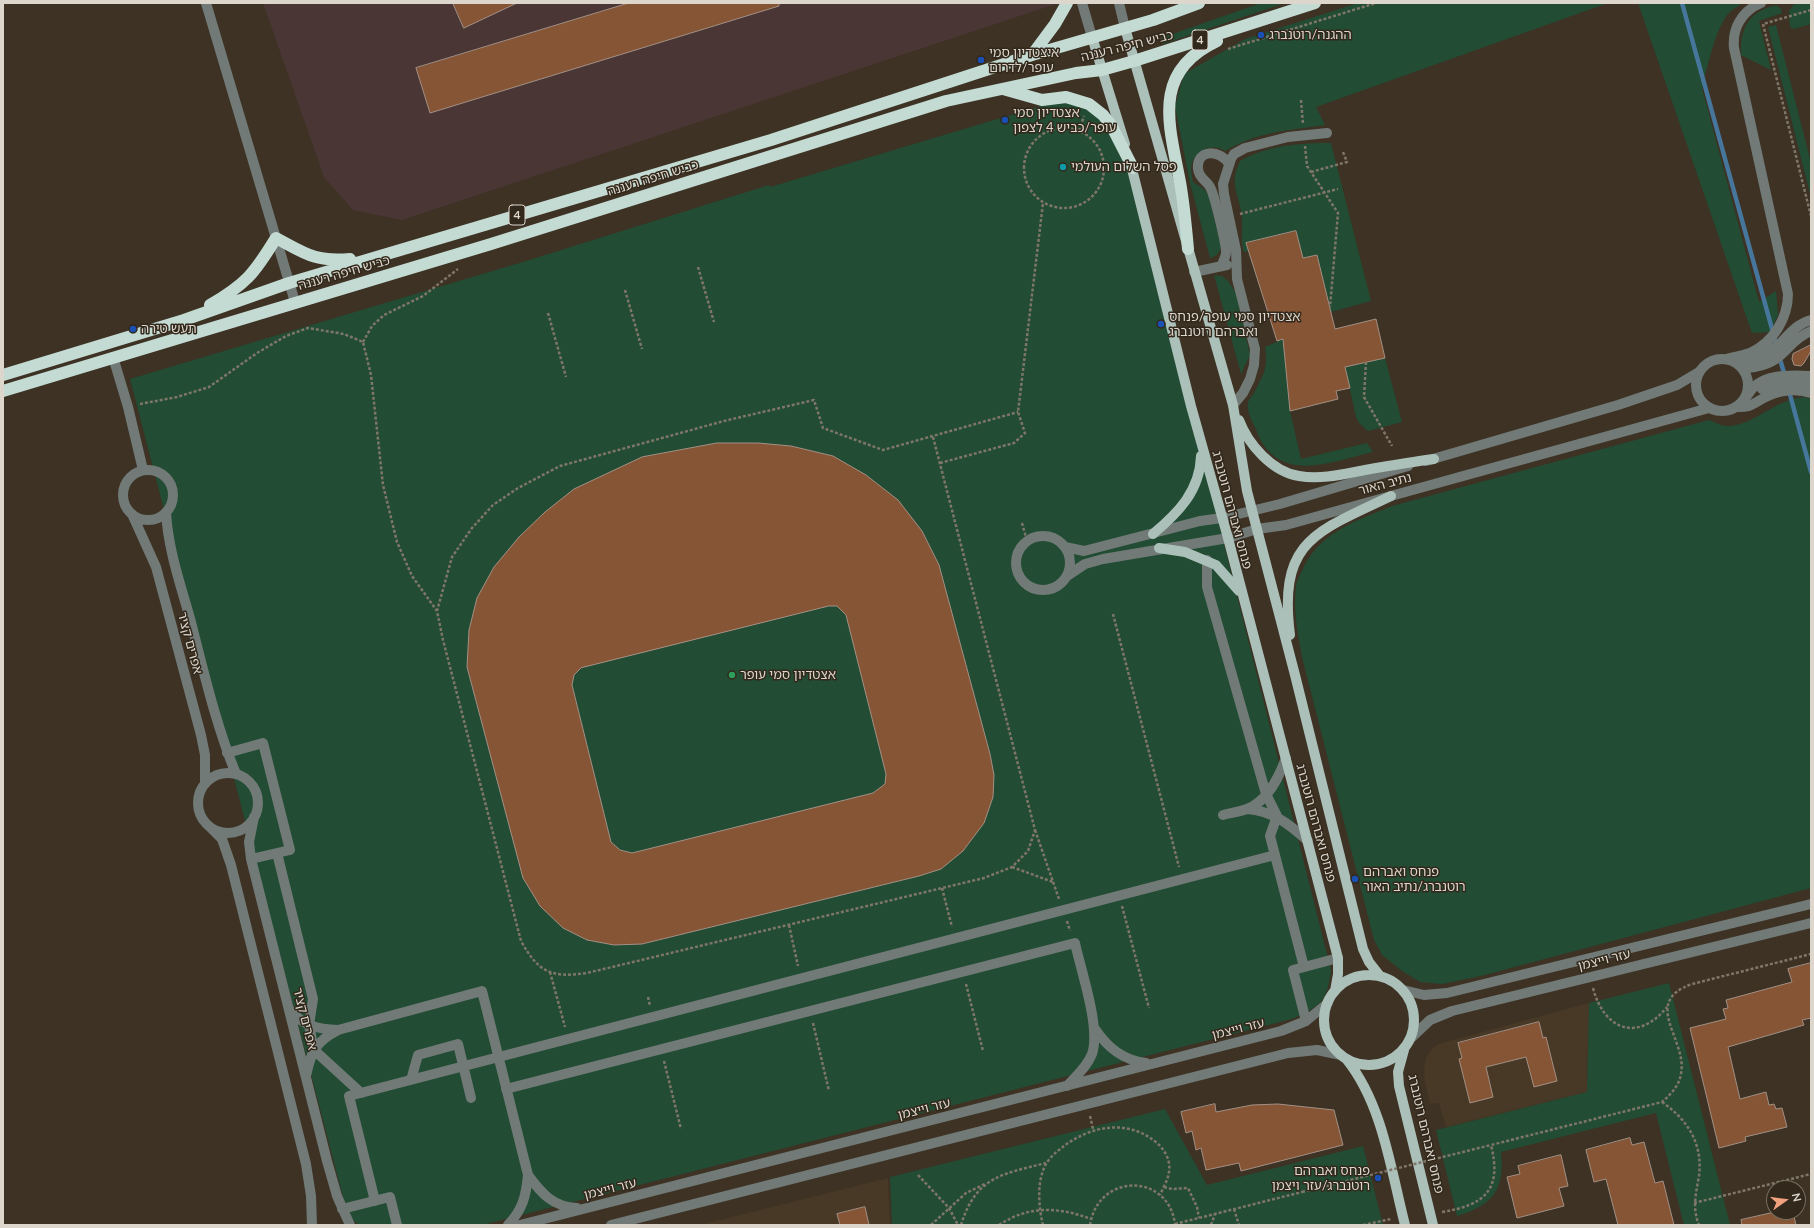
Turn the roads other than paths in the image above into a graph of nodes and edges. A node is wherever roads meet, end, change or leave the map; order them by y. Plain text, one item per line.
1 (206, 3) edge
2 (1067, 3) edge
3 (1082, 3) edge
4 (1119, 3) edge
5 (1199, 3) edge
6 (1315, 3) edge
7 (1761, 3) edge
8 (1266, 19) junction
9 (1125, 28) junction
10 (1092, 37) junction
11 (1032, 55) junction
12 (1134, 61) junction
13 (1102, 70) junction
14 (1000, 88) junction
15 (1327, 133) dead end
16 (1229, 164) junction
17 (1133, 168) junction
18 (276, 238) junction
19 (420, 243) junction
20 (1188, 249) junction
21 (1235, 263) junction
22 (1221, 266) junction
23 (1194, 272) junction
24 (289, 283) junction
25 (295, 302) junction
26 (184, 320) junction
27 (1811, 320) edge
28 (1811, 331) edge
29 (113, 357) junction
30 (1726, 359) junction
31 (1699, 372) junction
32 (3, 375) edge
33 (1811, 376) edge
34 (1811, 385) edge
35 (3, 391) edge
36 (1811, 393) edge
37 (1233, 405) junction
38 (1736, 407) junction
39 (1709, 408) junction
40 (1201, 444) junction
41 (1434, 458) junction
42 (142, 470) junction
43 (1391, 496) junction
44 (1252, 510) junction
45 (166, 512) junction
46 (132, 514) junction
47 (1222, 518) junction
48 (1257, 529) junction
49 (1153, 534) junction
50 (1228, 538) junction
51 (1065, 547) junction
52 (1159, 548) junction
53 (1207, 560) junction
54 (1067, 576) junction
55 (1241, 594) junction
56 (1295, 675) junction
57 (227, 753) junction
58 (1286, 758) junction
59 (236, 774) junction
60 (205, 784) junction
61 (1266, 794) junction
62 (1247, 809) junction
63 (1222, 815) dead end
64 (1277, 816) junction
65 (254, 817) junction
66 (210, 827) junction
67 (1308, 841) junction
68 (277, 852) junction
69 (1275, 855) junction
70 (252, 858) junction
71 (1811, 904) edge
72 (1811, 923) edge
73 (1338, 958) junction
74 (1304, 967) junction
75 (1380, 976) junction
76 (1403, 990) junction
77 (1335, 991) junction
78 (1328, 1003) junction
79 (289, 1010) junction
80 (1306, 1021) junction
81 (309, 1025) junction
82 (1095, 1029) junction
83 (338, 1030) junction
84 (1411, 1038) junction
85 (1404, 1049) junction
86 (314, 1050) junction
87 (498, 1057) junction
88 (1343, 1057) junction
89 (1152, 1064) junction
90 (463, 1066) junction
91 (306, 1076) junction
92 (411, 1080) junction
93 (1067, 1086) junction
94 (506, 1089) junction
95 (361, 1093) junction
96 (471, 1098) dead end
97 (528, 1175) junction
98 (375, 1201) junction
99 (587, 1208) junction
100 (342, 1209) junction
101 (1404, 1221) edge
102 (312, 1225) edge
103 (350, 1225) edge
104 (397, 1225) edge
105 (508, 1225) edge
106 (520, 1225) edge
107 (611, 1225) edge
108 (1433, 1225) edge

1 - 18 street
2 - 11 highway
3 - 10 street
4 - 9 street
5 - 9 highway, כביש חיפה רעננה / 4
6 - 8 highway, כביש חיפה רעננה / 4
7 - 30 street
8 - 12 highway, כביש חיפה רעננה / 4
8 - 20 highway
9 - 10 highway, כביש חיפה רעננה / 4
9 - 12 main road, פנחס ואברהם רוטנברג
10 - 11 highway, כביש חיפה רעננה / 4
10 - 13 main road, פנחס ואברהם רוטנברג
11 - 19 highway, כביש חיפה רעננה / 4
12 - 13 highway, כביש חיפה רעננה / 4
12 - 20 main road, פנחס ואברהם רוטנברג
13 - 14 highway, כביש חיפה רעננה / 4
13 - 17 main road, פנחס ואברהם רוטנברג
14 - 17 highway
14 - 25 highway, כביש חיפה רעננה / 4
15 - 16 street
16 - 21 street
16 - 22 street
17 - 40 main road, פנחס ואברהם רוטנברג
18 - 19 highway
18 - 24 street
18 - 26 highway
19 - 24 highway, כביש חיפה רעננה / 4
20 - 23 main road, פנחס ואברהם רוטנברג
21 - 22 street
21 - 37 street
22 - 23 street
23 - 37 main road, פנחס ואברהם רוטנברג
24 - 25 street
24 - 26 highway, כביש חיפה רעננה / 4
25 - 29 highway, כביש חיפה רעננה / 4
26 - 32 highway, כביש חיפה רעננה / 4
27 - 30 street
28 - 30 street
29 - 35 highway, כביש חיפה רעננה / 4
29 - 42 street
30 - 31 street
30 - 38 street
31 - 39 street
31 - 41 street, נתיב האור
33 - 38 street
34 - 38 street
36 - 38 street
37 - 41 main road
37 - 44 main road, פנחס ואברהם רוטנברג
38 - 39 street
39 - 43 street, נתיב האור
40 - 47 main road, פנחס ואברהם רוטנברג
40 - 49 main road
41 - 44 street, נתיב האור
42 - 45 street
42 - 46 street
43 - 48 street, נתיב האור
43 - 56 main road
44 - 47 street, נתיב האור
44 - 48 main road, פנחס ואברהם רוטנברג
45 - 46 street
45 - 57 street, אפרים קציר
46 - 60 street, אפרים קציר
47 - 49 street, נתיב האור
47 - 50 main road, פנחס ואברהם רוטנברג
48 - 50 street, נתיב האור
48 - 56 main road, פנחס ואברהם רוטנברג
49 - 51 street, נתיב האור
50 - 52 street, נתיב האור
50 - 55 main road, פנחס ואברהם רוטנברג
51 - 54 street
51 - 54 street
52 - 53 main road
52 - 54 street, נתיב האור
53 - 55 main road
53 - 61 street
55 - 58 main road, פנחס ואברהם רוטנברג
56 - 75 main road, פנחס ואברהם רוטנברג
57 - 59 street, אפרים קציר
57 - 68 street
58 - 61 street
58 - 67 main road, פנחס ואברהם רוטנברג
59 - 60 street
59 - 65 street
60 - 66 street
61 - 62 street
61 - 64 street
62 - 63 street
62 - 64 street
64 - 67 street
64 - 69 street
65 - 66 street
65 - 70 street, אפרים קציר
66 - 102 street
67 - 73 main road, פנחס ואברהם רוטנברג
68 - 70 street
68 - 81 street
69 - 74 street
69 - 87 street
70 - 79 street, אפרים קציר
71 - 76 street, עזר וייצמן
72 - 84 street, עזר וייצמן
73 - 74 street
73 - 77 main road, פנחס ואברהם רוטנברג
74 - 80 street
75 - 76 main road
75 - 77 main road
76 - 84 main road
77 - 78 main road
78 - 80 street, עזר וייצמן
78 - 88 main road
79 - 81 street
79 - 91 street, אפרים קציר
80 - 89 street, עזר וייצמן
81 - 83 street
81 - 86 street
82 - 89 street
82 - 93 street
82 - 94 street
83 - 86 street
83 - 87 street
84 - 85 main road
85 - 88 main road
85 - 108 main road, פנחס ואברהם רוטנברג
86 - 91 street
86 - 95 street
87 - 90 street
87 - 94 street
88 - 101 main road
88 - 107 street
89 - 93 street, עזר וייצמן
90 - 92 street
90 - 92 street
90 - 96 street
91 - 100 street, אפרים קציר
92 - 95 street
93 - 99 street, עזר וייצמן
94 - 97 street
95 - 98 street
97 - 99 street
97 - 105 street
98 - 100 street
98 - 104 street
99 - 106 street, עזר וייצמן
100 - 103 street, אפרים קציר

